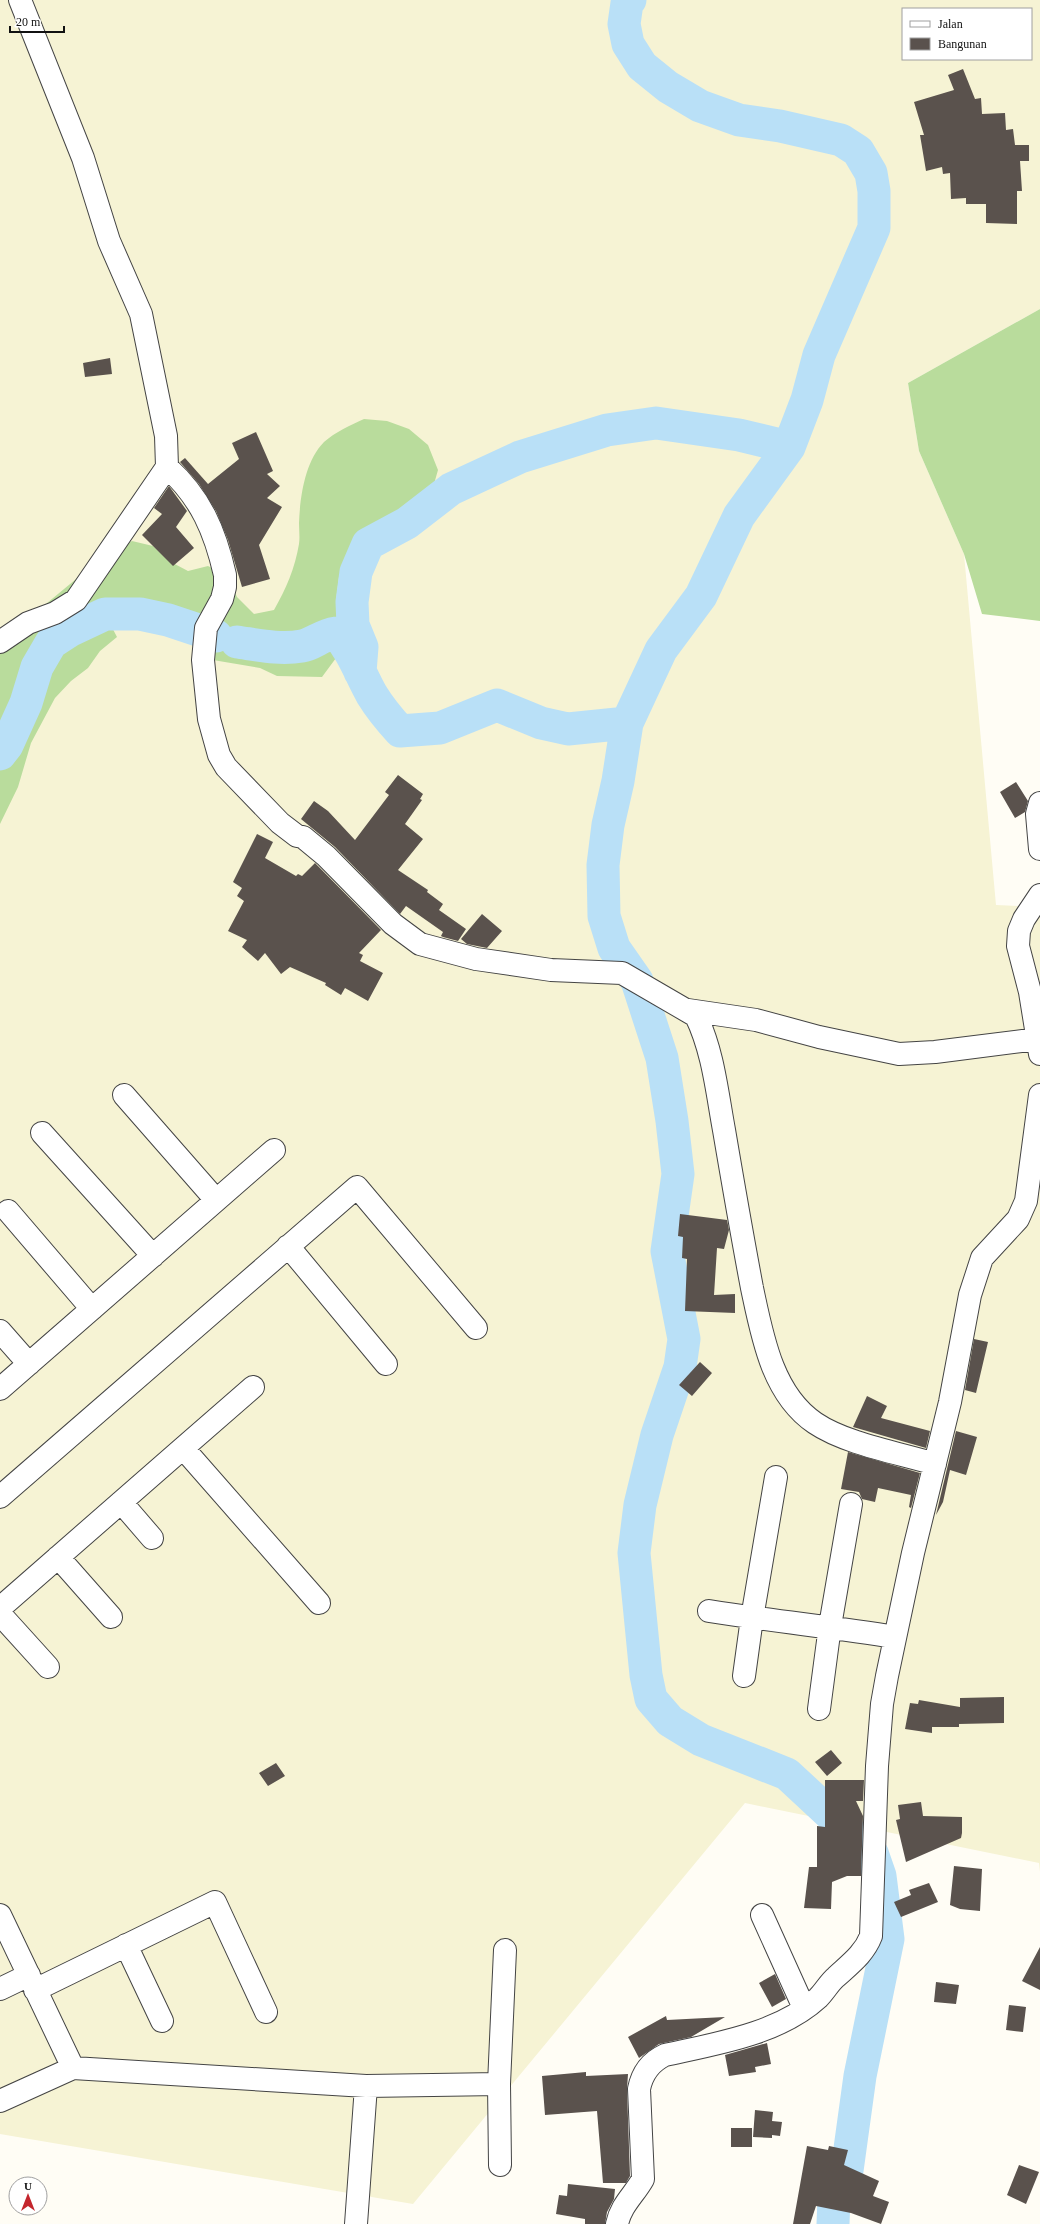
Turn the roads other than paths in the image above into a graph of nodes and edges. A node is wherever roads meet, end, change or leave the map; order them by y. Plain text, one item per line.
1 (20, 0) edge
2 (168, 467) junction
3 (0, 642) edge
4 (1040, 803) edge
5 (1040, 849) edge
6 (1040, 896) edge
7 (688, 1010) junction
8 (1039, 1046) edge
9 (124, 1095) dead end
10 (1040, 1095) edge
11 (42, 1134) dead end
12 (274, 1150) dead end
13 (216, 1200) junction
14 (8, 1211) dead end
15 (288, 1246) junction
16 (153, 1256) junction
17 (92, 1309) junction
18 (476, 1328) dead end
19 (0, 1331) edge
20 (29, 1364) junction
21 (386, 1364) dead end
22 (253, 1387) dead end
23 (0, 1389) edge
24 (183, 1448) junction
25 (935, 1464) junction
26 (776, 1477) dead end
27 (0, 1497) edge
28 (121, 1502) junction
29 (851, 1504) dead end
30 (152, 1538) dead end
31 (58, 1557) junction
32 (319, 1603) dead end
33 (0, 1608) edge
34 (709, 1611) dead end
35 (0, 1614) edge
36 (111, 1617) dead end
37 (752, 1618) junction
38 (830, 1626) junction
39 (895, 1637) junction
40 (48, 1668) dead end
41 (744, 1676) dead end
42 (819, 1709) dead end
43 (0, 1915) edge
44 (762, 1915) dead end
45 (126, 1945) junction
46 (505, 1950) dead end
47 (32, 1983) junction
48 (0, 1989) edge
49 (804, 2008) junction
50 (266, 2012) dead end
51 (162, 2021) dead end
52 (72, 2068) junction
53 (500, 2084) junction
54 (366, 2086) junction
55 (0, 2101) edge
56 (500, 2165) dead end
57 (356, 2224) edge
58 (617, 2224) edge

1 - 2 street
2 - 3 street
2 - 7 street
4 - 5 street
6 - 8 street
7 - 8 street
7 - 25 street
9 - 13 street
10 - 25 street
11 - 16 street
12 - 13 street
13 - 16 street
14 - 17 street
15 - 18 street
15 - 21 street
15 - 27 street
16 - 17 street
17 - 20 street
19 - 20 street
20 - 23 street
22 - 24 street
24 - 28 street
24 - 32 street
25 - 39 street
26 - 37 street
28 - 30 street
28 - 31 street
29 - 38 street
31 - 33 street
31 - 36 street
34 - 37 street
35 - 40 street
37 - 38 street
37 - 41 street
38 - 39 street
38 - 42 street
39 - 49 street
43 - 47 street
44 - 49 street
45 - 47 street
45 - 50 street
45 - 51 street
46 - 53 street
47 - 48 street
47 - 52 street
49 - 58 street
52 - 54 street
52 - 55 street
53 - 54 street
53 - 56 street
54 - 57 street

